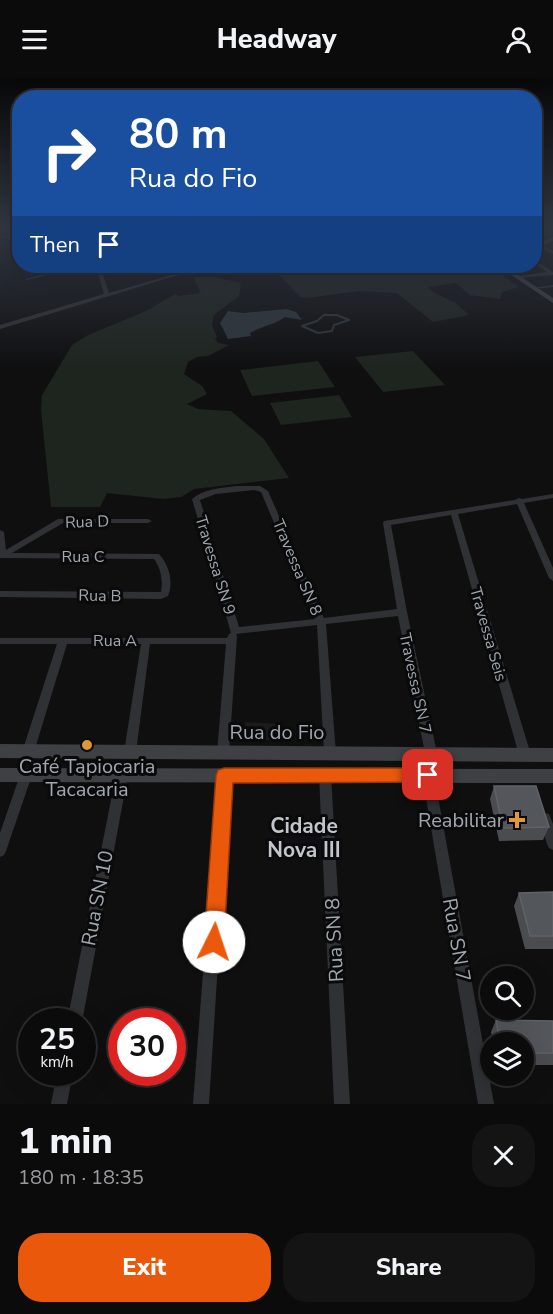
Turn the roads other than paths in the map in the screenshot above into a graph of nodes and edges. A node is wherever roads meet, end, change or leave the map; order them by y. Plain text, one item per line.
1 (44, 275) edge
2 (100, 275) edge
3 (175, 275) edge
4 (516, 275) edge
5 (537, 275) edge
6 (519, 277) junction
7 (27, 279) dead end
8 (553, 286) edge
9 (534, 288) junction
10 (106, 295) junction
11 (553, 301) edge
12 (0, 327) edge
13 (553, 496) edge
14 (196, 499) joint
15 (519, 500) junction
16 (454, 513) junction
17 (148, 521) dead end
18 (0, 531) edge
19 (1, 556) edge
20 (161, 561) joint
21 (553, 578) edge
22 (0, 594) edge
23 (402, 612) junction
24 (321, 621) junction
25 (232, 636) junction
26 (0, 640) edge
27 (146, 640) junction
28 (63, 641) junction
29 (0, 751) edge
30 (28, 752) junction
31 (129, 752) junction
32 (158, 752) junction
33 (187, 753) junction
34 (223, 753) junction
35 (430, 753) junction
36 (330, 754) junction
37 (525, 755) junction
38 (553, 755) edge
39 (0, 775) edge
40 (26, 775) junction
41 (122, 775) junction
42 (153, 775) junction
43 (184, 775) junction
44 (224, 775) junction
45 (325, 775) junction
46 (428, 775) junction
47 (553, 776) edge
48 (543, 810) edge
49 (553, 844) edge
50 (0, 851) edge
51 (77, 1008) edge
52 (62, 1086) edge
53 (59, 1104) edge
54 (201, 1104) edge
55 (342, 1104) edge
56 (486, 1104) edge

1 - 7 street
2 - 10 street
3 - 10 street
4 - 6 street
5 - 6 street
6 - 9 street
8 - 9 street
9 - 11 street
10 - 12 street
13 - 15 street
14 - 24 street, Travessa SN 8
14 - 25 street, Travessa SN 9
15 - 16 street
15 - 21 street
16 - 23 street, Travessa SN 7
16 - 37 street, Travessa Seis
17 - 19 street, Rua D
18 - 19 street
19 - 20 street, Rua C
20 - 22 street, Rua B
23 - 24 street, Rua A
23 - 35 street, Travessa SN 7
24 - 25 street, Rua A
24 - 36 street, Travessa SN 8
25 - 27 street, Rua A
25 - 34 street, Travessa SN 9
26 - 28 street, Rua A
27 - 28 street, Rua A
27 - 31 street
28 - 30 street
29 - 30 street, Rua do Fio
30 - 31 street, Rua do Fio
31 - 32 street, Rua do Fio
32 - 33 street, Rua do Fio
32 - 42 street
33 - 34 street, Rua do Fio
33 - 43 street
34 - 36 street, Rua do Fio
35 - 36 street, Rua do Fio
35 - 37 street, Rua do Fio
37 - 38 street, Rua do Fio
39 - 40 street
40 - 41 street
40 - 50 street
41 - 42 street
41 - 51 street, Rua SN 10
42 - 43 street
43 - 44 street
44 - 45 street
44 - 54 street
45 - 46 street
45 - 55 street, Rua SN 8
46 - 47 street
46 - 56 street, Rua SN 7
48 - 49 street
52 - 53 street

